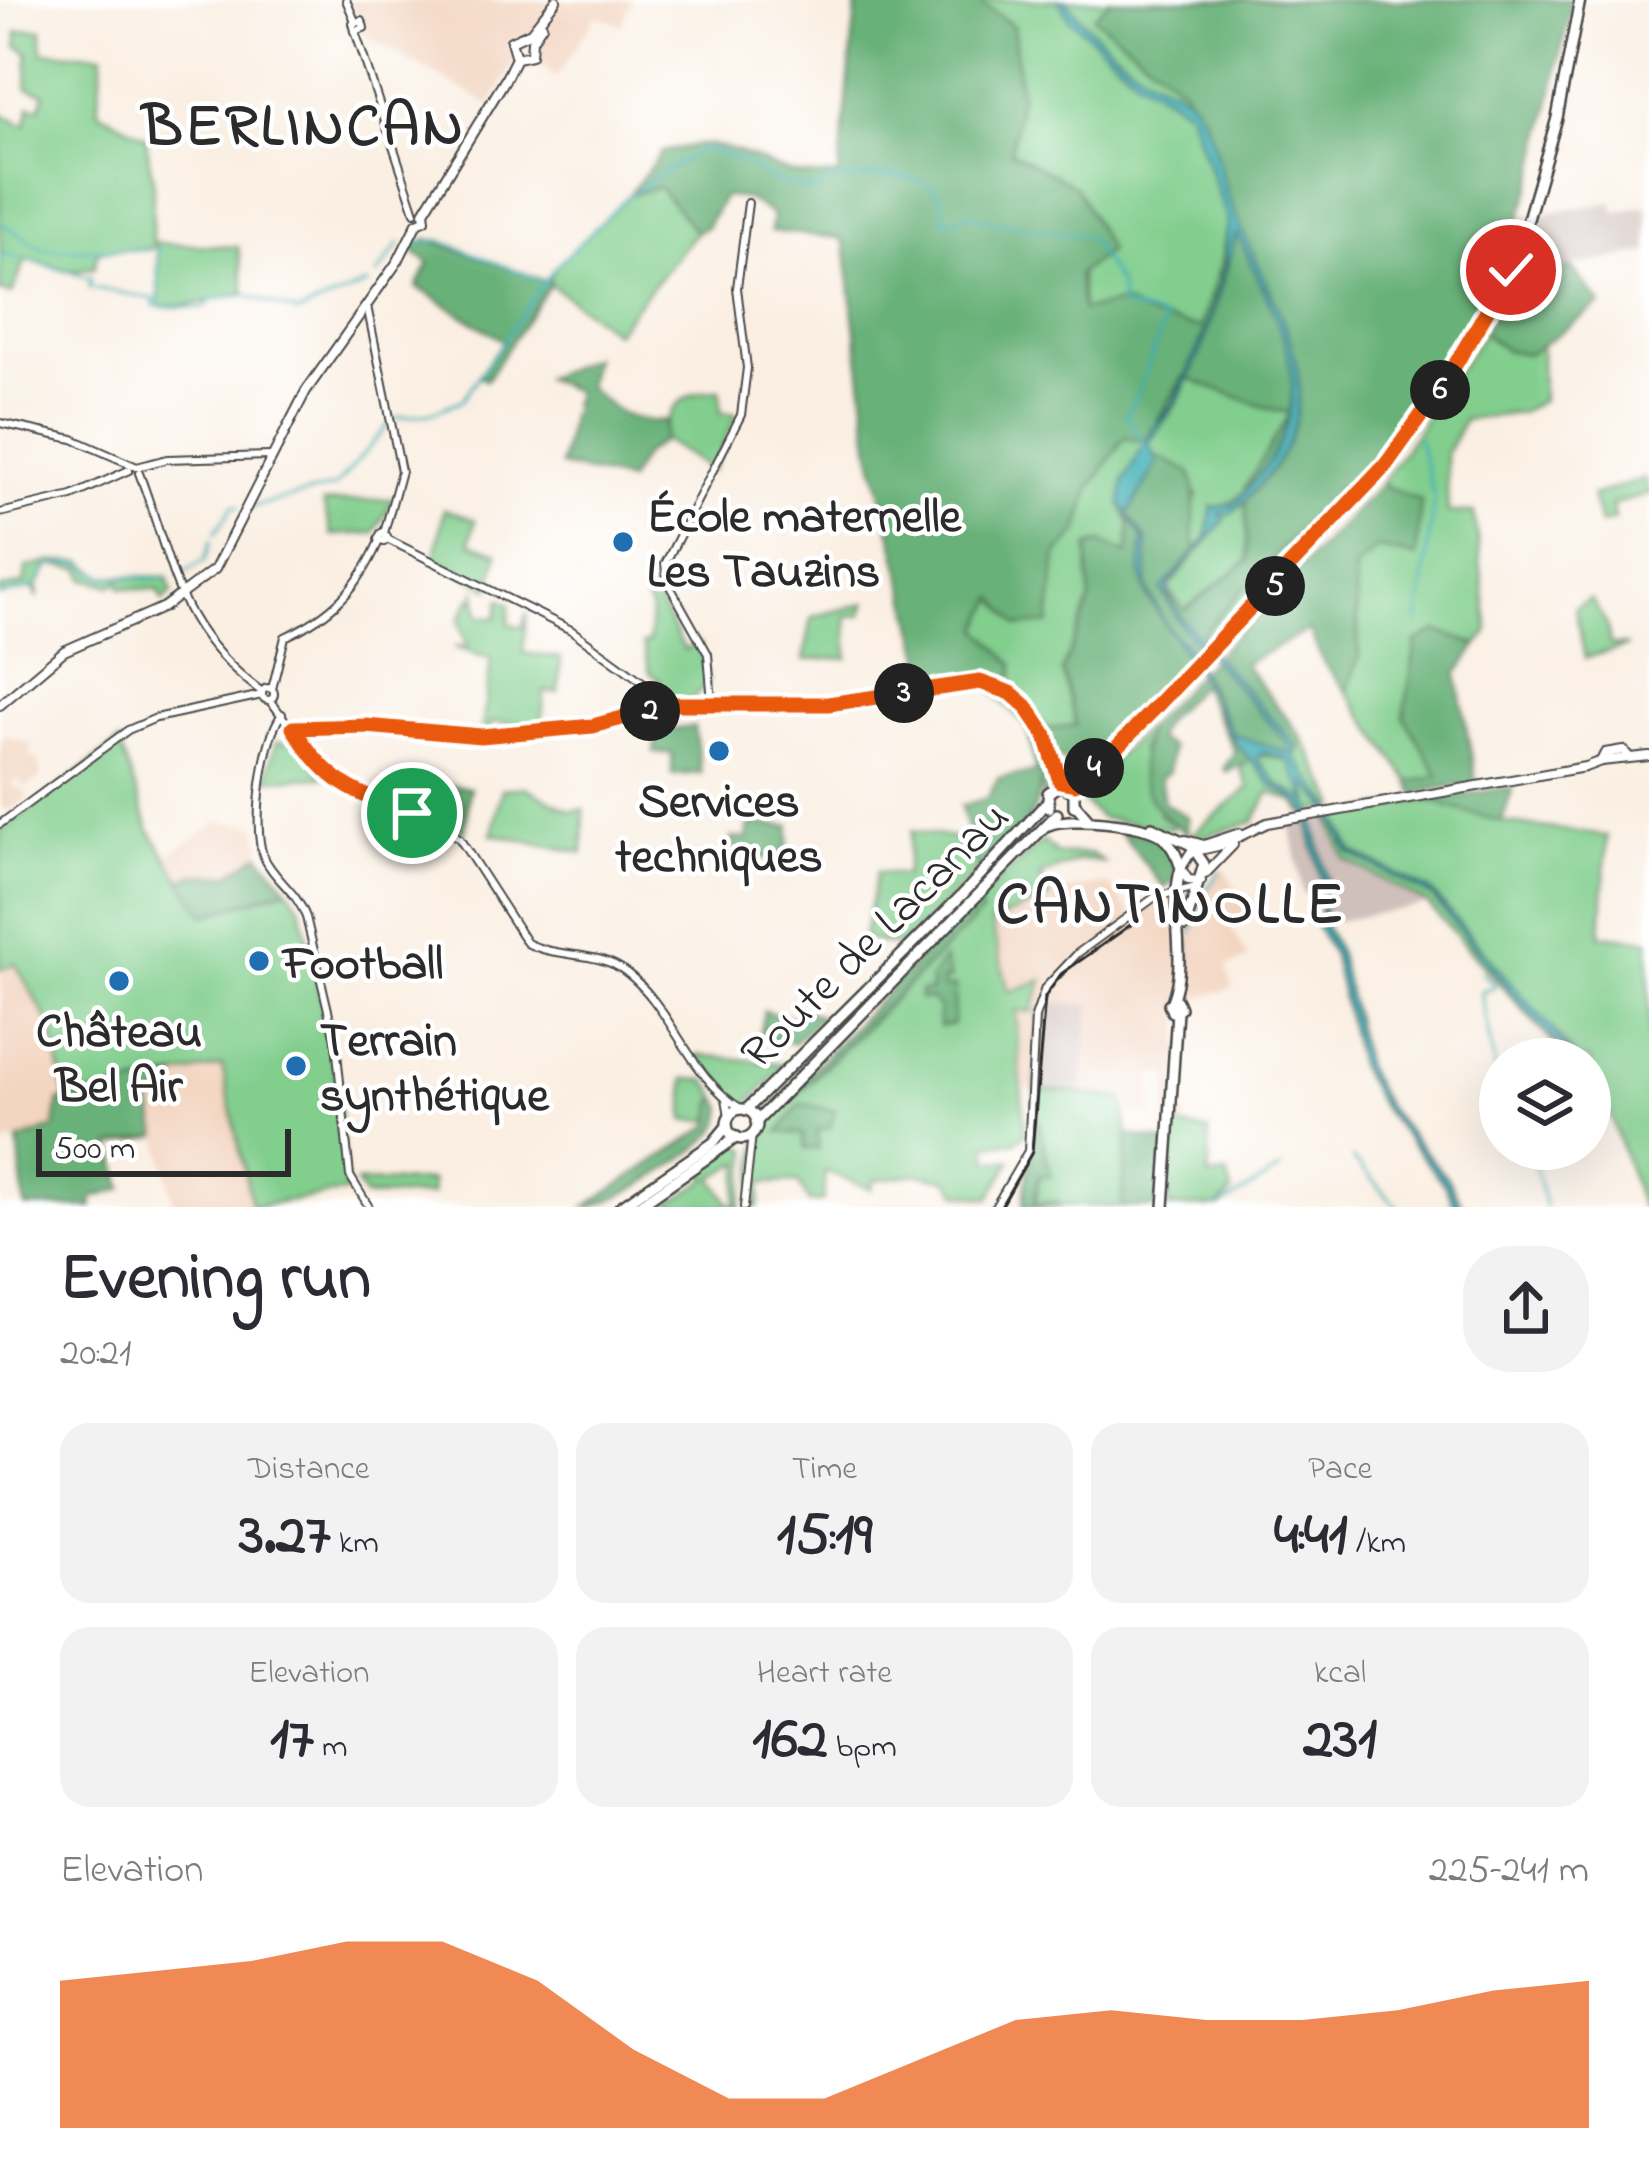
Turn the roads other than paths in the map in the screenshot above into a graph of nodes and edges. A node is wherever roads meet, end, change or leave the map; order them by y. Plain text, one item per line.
1 (346, 0) edge
2 (558, 0) edge
3 (1580, 0) edge
4 (529, 38) junction
5 (516, 58) junction
6 (748, 203) dead end
7 (418, 215) junction
8 (1515, 246) junction
9 (1506, 268) junction
10 (367, 306) junction
11 (0, 423) edge
12 (272, 456) junction
13 (133, 470) junction
14 (0, 514) edge
15 (383, 538) junction
16 (178, 598) junction
17 (272, 689) junction
18 (257, 692) junction
19 (270, 700) junction
20 (712, 703) junction
21 (0, 704) edge
22 (673, 704) junction
23 (282, 714) junction
24 (293, 728) junction
25 (1649, 756) edge
26 (1104, 762) junction
27 (1053, 766) junction
28 (1065, 786) junction
29 (1052, 789) junction
30 (1076, 800) junction
31 (1047, 802) junction
32 (1062, 814) junction
33 (1288, 820) junction
34 (1114, 822) junction
35 (0, 824) edge
36 (1098, 824) junction
37 (1253, 829) junction
38 (1180, 838) junction
39 (1031, 839) junction
40 (1197, 851) junction
41 (1181, 868) junction
42 (1201, 881) junction
43 (1174, 889) junction
44 (1175, 1007) junction
45 (724, 1096) junction
46 (744, 1109) junction
47 (728, 1121) junction
48 (748, 1135) junction
49 (369, 1207) edge
50 (620, 1207) edge
51 (637, 1207) edge
52 (744, 1207) edge
53 (995, 1207) edge
54 (1164, 1207) edge

1 - 7 street
2 - 4 main road
3 - 8 main road
4 - 5 main road
4 - 5 main road
5 - 7 main road
6 - 20 street
7 - 10 main road
8 - 9 main road
8 - 9 main road
9 - 26 main road, Route de Lacanau
10 - 12 main road
10 - 15 street
11 - 13 street
12 - 13 street
12 - 16 main road
13 - 14 street
13 - 16 street
15 - 17 street
15 - 22 street
16 - 18 street
16 - 21 main road
17 - 18 street
17 - 19 street
18 - 19 street
18 - 35 street
19 - 23 street
20 - 22 street
20 - 27 street
22 - 24 street
23 - 24 street
23 - 49 street
24 - 45 street
25 - 33 main road
26 - 28 main road, Route de Lacanau
26 - 30 main road, Route de Lacanau
26 - 34 main road
27 - 28 street
27 - 29 street
28 - 29 main road, Route de Lacanau
28 - 30 main road
29 - 31 main road
30 - 32 main road, Route de Lacanau
30 - 34 main road
31 - 32 main road
31 - 46 main road, Route de Lacanau
32 - 36 main road
32 - 39 main road, Route de Lacanau
33 - 37 main road
33 - 42 main road
34 - 38 main road
36 - 39 main road
36 - 41 main road
37 - 38 main road
37 - 40 main road
38 - 40 main road
39 - 48 main road, Route de Lacanau
40 - 41 main road
40 - 42 main road
41 - 42 main road
41 - 43 main road
42 - 43 street
42 - 44 main road
43 - 44 main road
43 - 53 street
44 - 54 main road
45 - 46 street
45 - 47 street
46 - 47 main road, Route de Lacanau
46 - 48 main road
47 - 48 main road
47 - 50 main road, Route de Lacanau
48 - 51 main road, Route de Lacanau
48 - 52 street

